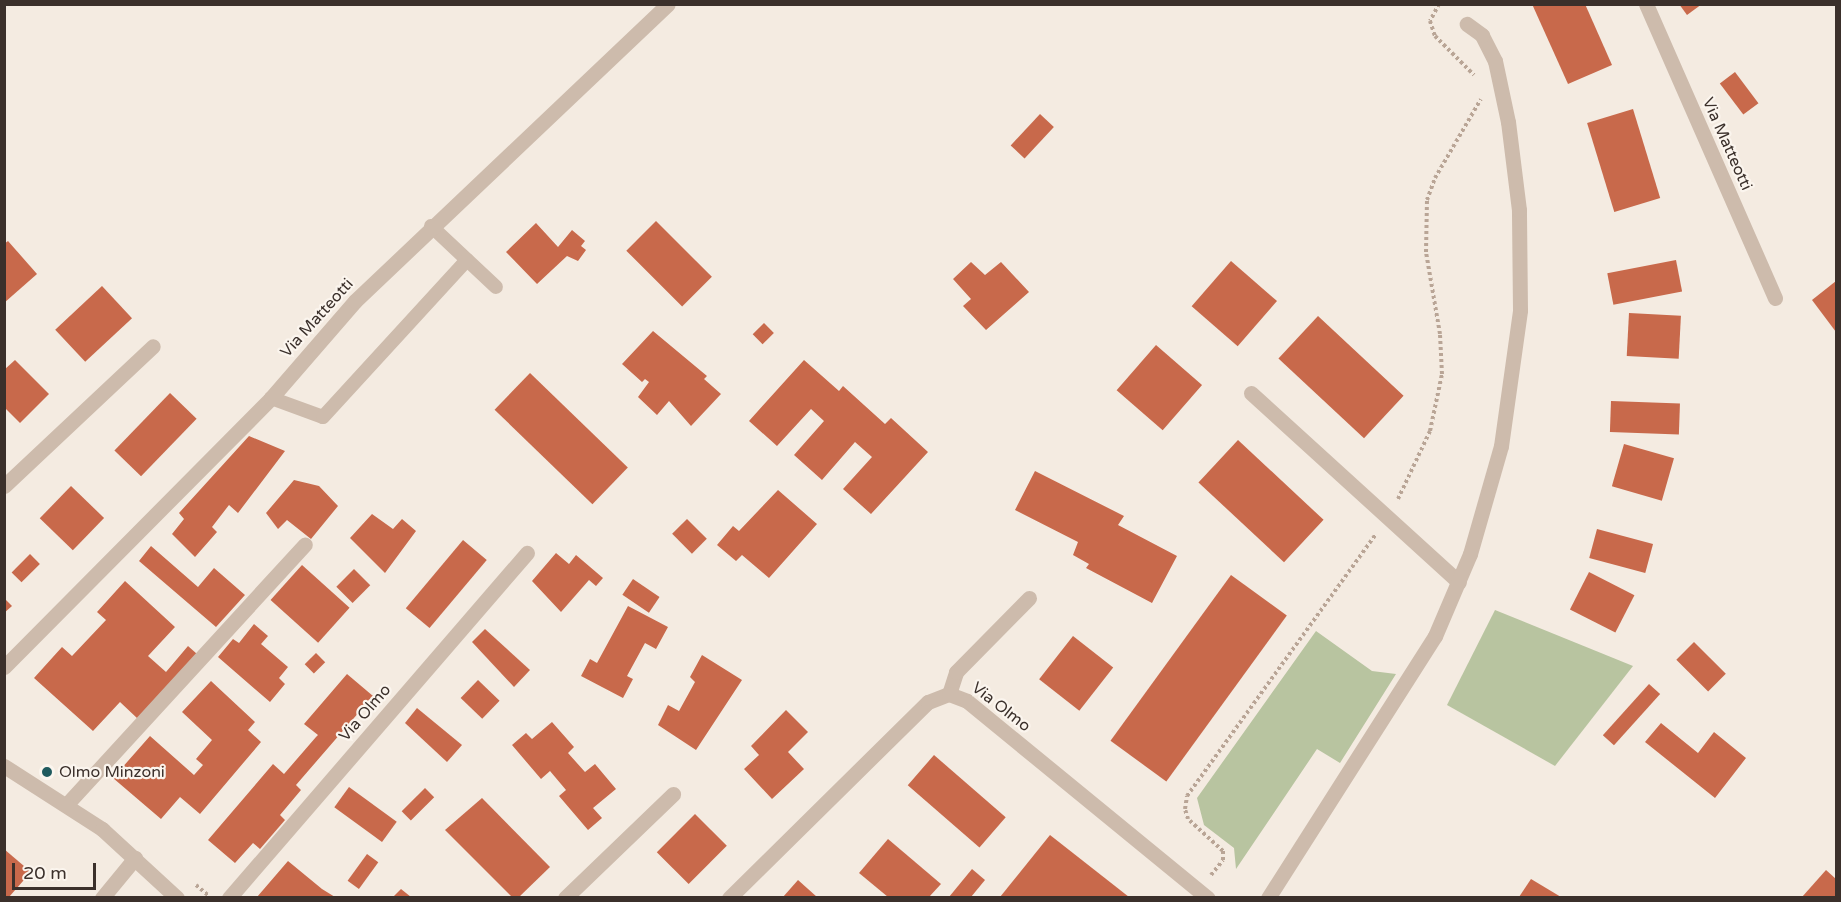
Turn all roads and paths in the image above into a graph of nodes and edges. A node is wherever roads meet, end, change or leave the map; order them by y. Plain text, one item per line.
1 (668, 4) edge
2 (1439, 4) edge
3 (1646, 4) edge
4 (1467, 24) dead end
5 (1479, 83) dead end
6 (1481, 92) dead end
7 (431, 226) junction
8 (467, 260) junction
9 (496, 287) dead end
10 (1775, 298) dead end
11 (153, 346) dead end
12 (1251, 393) dead end
13 (271, 398) junction
14 (4, 486) edge
15 (1396, 503) dead end
16 (1378, 529) dead end
17 (304, 543) dead end
18 (528, 553) dead end
19 (1459, 582) junction
20 (1029, 598) dead end
21 (4, 667) edge
22 (949, 694) junction
23 (4, 766) edge
24 (673, 794) dead end
25 (67, 804) junction
26 (135, 858) junction
27 (1209, 878) dead end
28 (102, 897) edge
29 (177, 897) edge
30 (229, 897) edge
31 (565, 897) edge
32 (729, 897) edge
33 (1208, 897) edge
34 (1268, 897) edge

1 - 7 street, Via Matteotti
2 - 5 path
3 - 10 street, Via Matteotti
4 - 19 street
6 - 15 path
7 - 8 lane
7 - 13 street, Via Matteotti
8 - 9 lane
8 - 13 lane
11 - 14 street
12 - 19 street
13 - 21 street, Via Matteotti
16 - 27 path
17 - 25 street
18 - 30 street, Via Olmo
19 - 34 street
20 - 22 street
22 - 32 street, Via Olmo
22 - 33 street, Via Olmo
23 - 25 street
24 - 31 street
25 - 26 street
26 - 28 street
26 - 29 street

